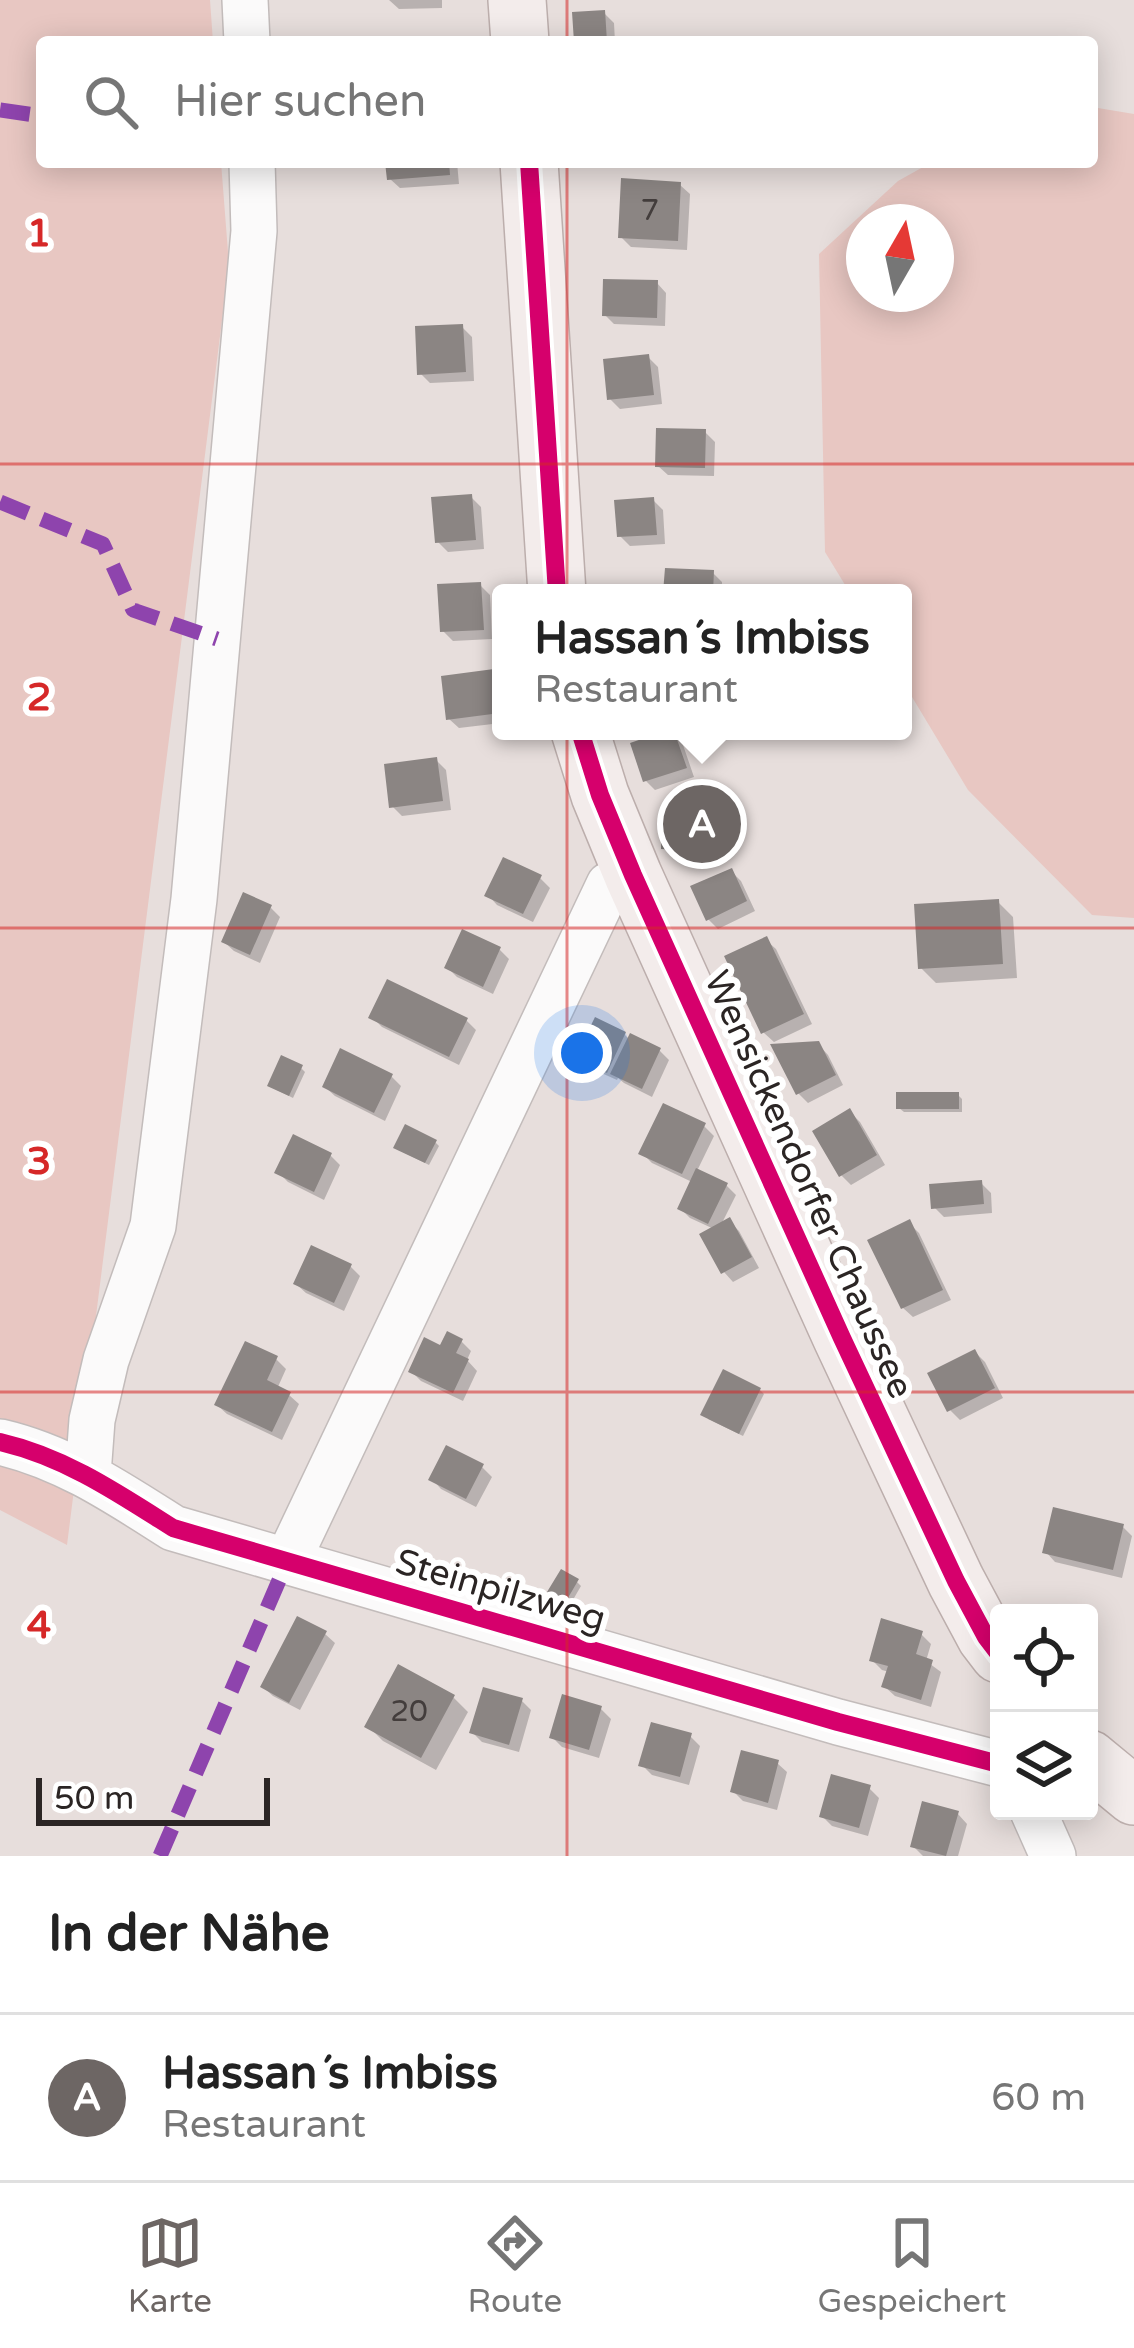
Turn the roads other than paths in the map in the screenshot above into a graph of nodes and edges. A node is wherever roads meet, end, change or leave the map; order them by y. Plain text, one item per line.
1 (245, 0) edge
2 (517, 0) edge
3 (247, 36) edge
4 (520, 36) edge
5 (252, 168) edge
6 (529, 168) edge
7 (556, 584) edge
8 (583, 740) edge
9 (633, 874) junction
10 (0, 1442) edge
11 (88, 1474) junction
12 (287, 1562) junction
13 (990, 1642) edge
14 (990, 1762) edge
15 (1098, 1766) edge
16 (1134, 1796) edge
17 (1037, 1820) edge
18 (1053, 1856) edge

1 - 3 street
2 - 4 main road
5 - 11 street
6 - 7 main road
8 - 9 main road, Wensickendorfer Chaussee
9 - 12 street
9 - 13 main road, Wensickendorfer Chaussee
10 - 11 street, Steinpilzweg
11 - 12 street, Steinpilzweg
12 - 14 street, Steinpilzweg
15 - 16 main road
17 - 18 street

